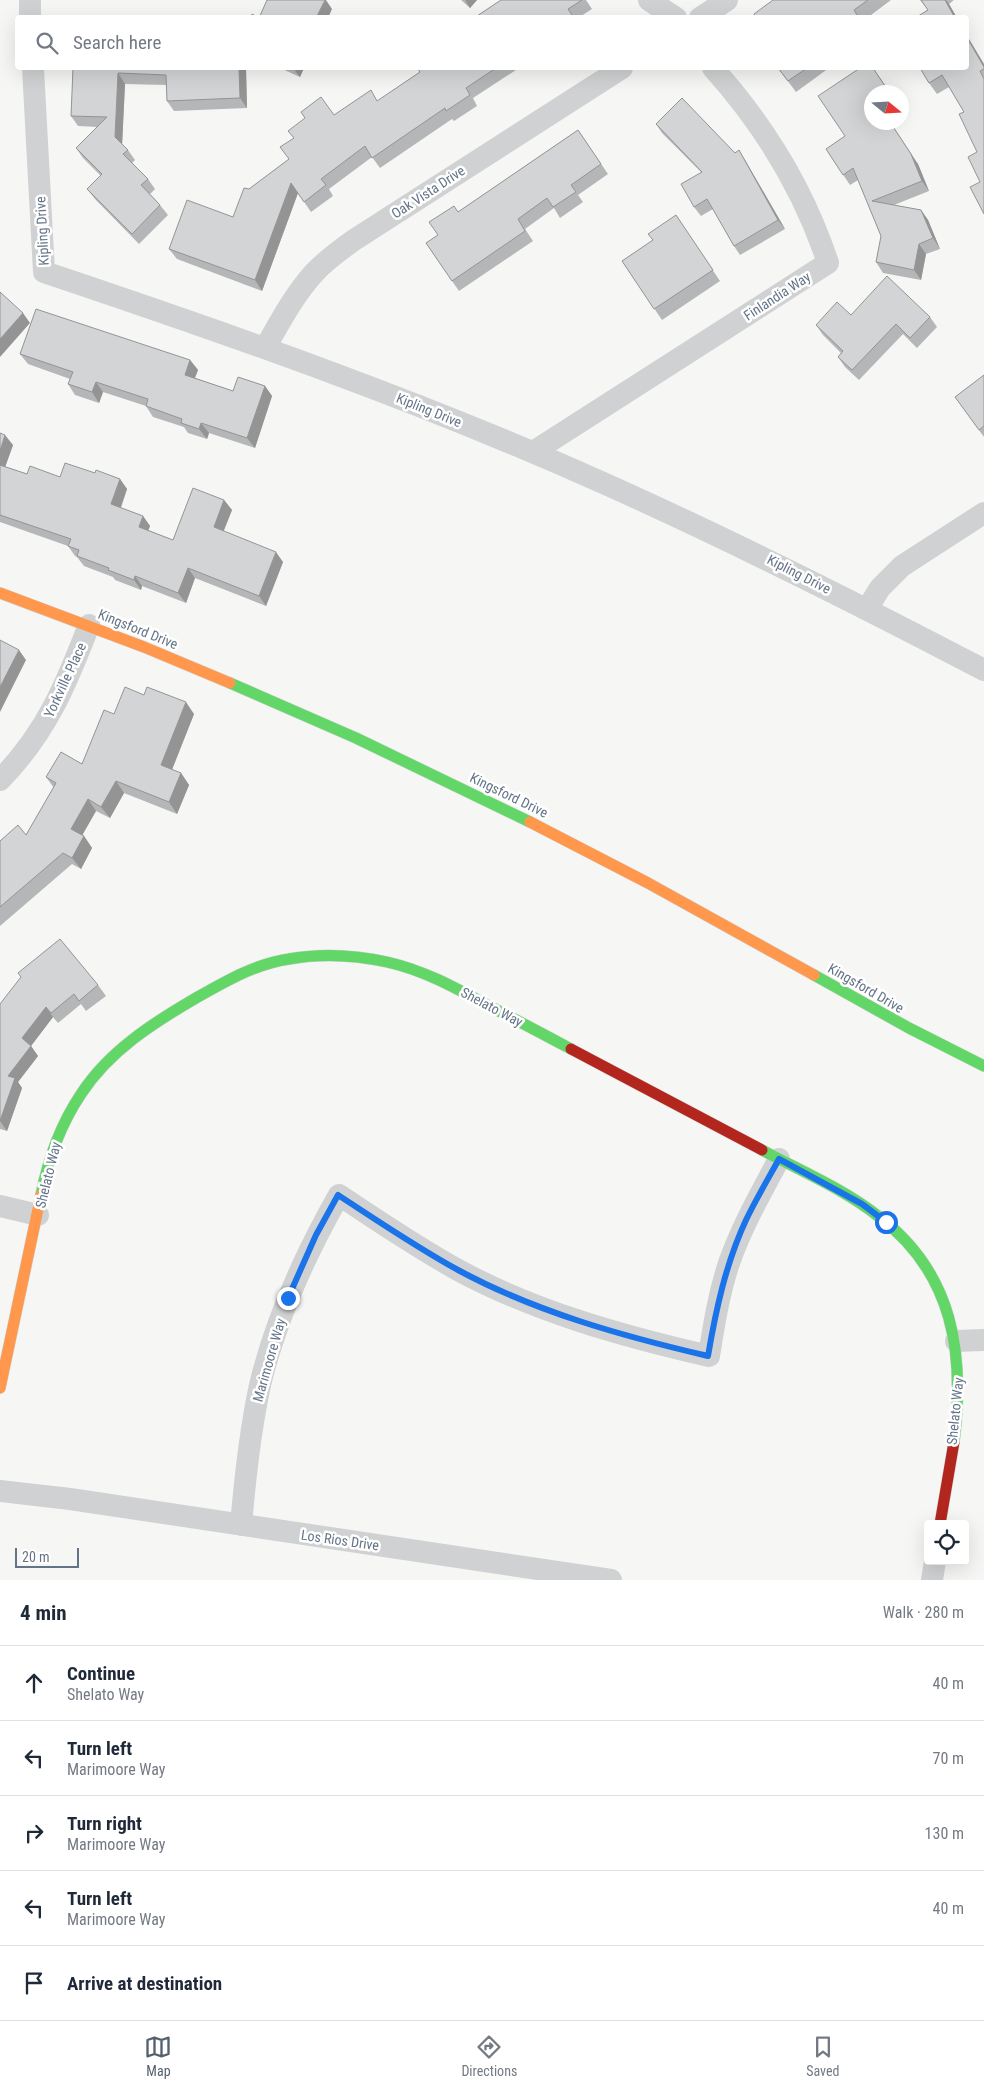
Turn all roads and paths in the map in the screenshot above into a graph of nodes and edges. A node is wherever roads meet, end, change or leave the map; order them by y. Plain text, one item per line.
1 (30, 0) edge
2 (649, 0) edge
3 (727, 0) edge
4 (30, 15) edge
5 (672, 15) edge
6 (704, 15) edge
7 (33, 70) edge
8 (619, 70) edge
9 (715, 70) edge
10 (265, 348) junction
11 (532, 452) junction
12 (984, 513) edge
13 (0, 593) edge
14 (867, 609) junction
15 (89, 625) junction
16 (984, 670) edge
17 (0, 780) edge
18 (984, 1066) edge
19 (779, 1159) junction
20 (0, 1206) edge
21 (38, 1215) junction
22 (984, 1340) edge
23 (956, 1341) junction
24 (0, 1388) edge
25 (0, 1491) edge
26 (941, 1520) edge
27 (241, 1525) junction
28 (934, 1565) edge
29 (611, 1580) edge
30 (932, 1580) edge

1 - 4 street
2 - 5 street
3 - 6 street
7 - 10 street, Kipling Drive
8 - 10 street, Oak Vista Drive
9 - 11 street, Finlandia Way
10 - 11 street, Kipling Drive
11 - 14 street, Kipling Drive
12 - 14 street
13 - 15 street, Kingsford Drive
14 - 16 street, Kipling Drive
15 - 17 street, Yorkville Place
15 - 18 street, Kingsford Drive
19 - 21 street, Shelato Way
19 - 23 street, Shelato Way
19 - 27 street, Marimoore Way
20 - 21 street
21 - 24 street, Shelato Way
22 - 23 street
23 - 26 street, Shelato Way
25 - 27 street, Los Rios Drive
27 - 29 street, Los Rios Drive
28 - 30 street

